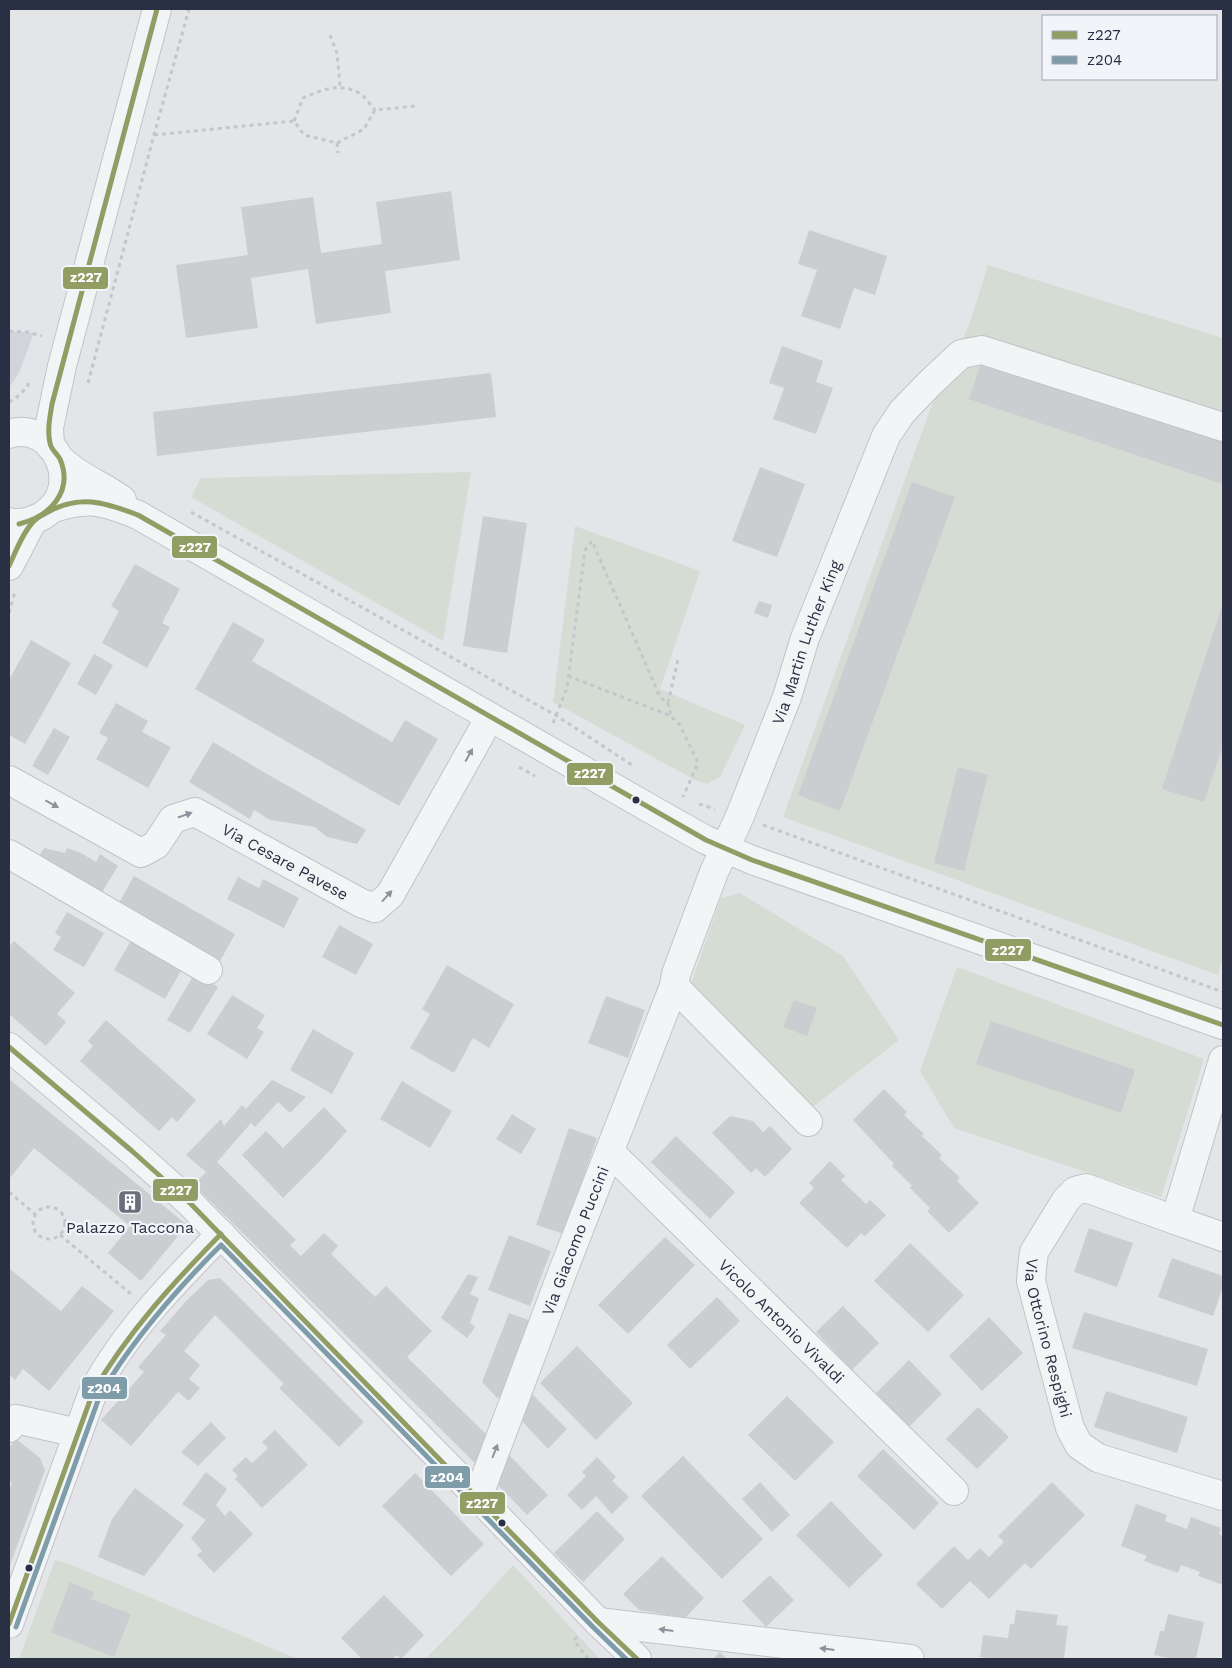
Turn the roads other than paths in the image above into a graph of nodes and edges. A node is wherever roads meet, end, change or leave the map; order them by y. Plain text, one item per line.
1 (158, 9) edge
2 (62, 366) junction
3 (1223, 427) edge
4 (11, 434) edge
5 (55, 453) junction
6 (138, 515) junction
7 (31, 517) edge
8 (13, 576) edge
9 (490, 717) junction
10 (9, 780) edge
11 (726, 848) junction
12 (9, 854) edge
13 (208, 970) dead end
14 (674, 986) junction
15 (1223, 1025) edge
16 (9, 1047) edge
17 (1223, 1060) edge
18 (808, 1122) dead end
19 (610, 1152) junction
20 (1175, 1220) junction
21 (221, 1234) junction
22 (1223, 1237) edge
23 (12, 1423) edge
24 (78, 1432) junction
25 (954, 1491) dead end
26 (1223, 1496) edge
27 (478, 1497) junction
28 (598, 1622) junction
29 (9, 1624) edge
30 (637, 1659) edge
31 (910, 1659) edge

1 - 2 street
2 - 4 street
2 - 5 street
3 - 11 street, Via Martin Luther King
4 - 5 street
5 - 6 street
5 - 7 street
6 - 7 street
6 - 9 street
7 - 8 street
10 -> 9 street, Via Cesare Pavese
9 - 11 street
11 - 14 street, Via Giacomo Puccini
11 - 15 street
12 - 13 street
14 - 18 street
14 - 19 street, Via Giacomo Puccini
16 - 21 street
17 - 20 street
19 - 25 street, Vicolo Antonio Vivaldi
27 -> 19 street, Via Giacomo Puccini
20 - 22 street, Via Ottorino Respighi
20 - 26 street, Via Ottorino Respighi
21 - 24 street
21 - 27 street
23 - 24 street
24 - 29 street
27 - 28 street
28 - 30 street
31 -> 28 street

